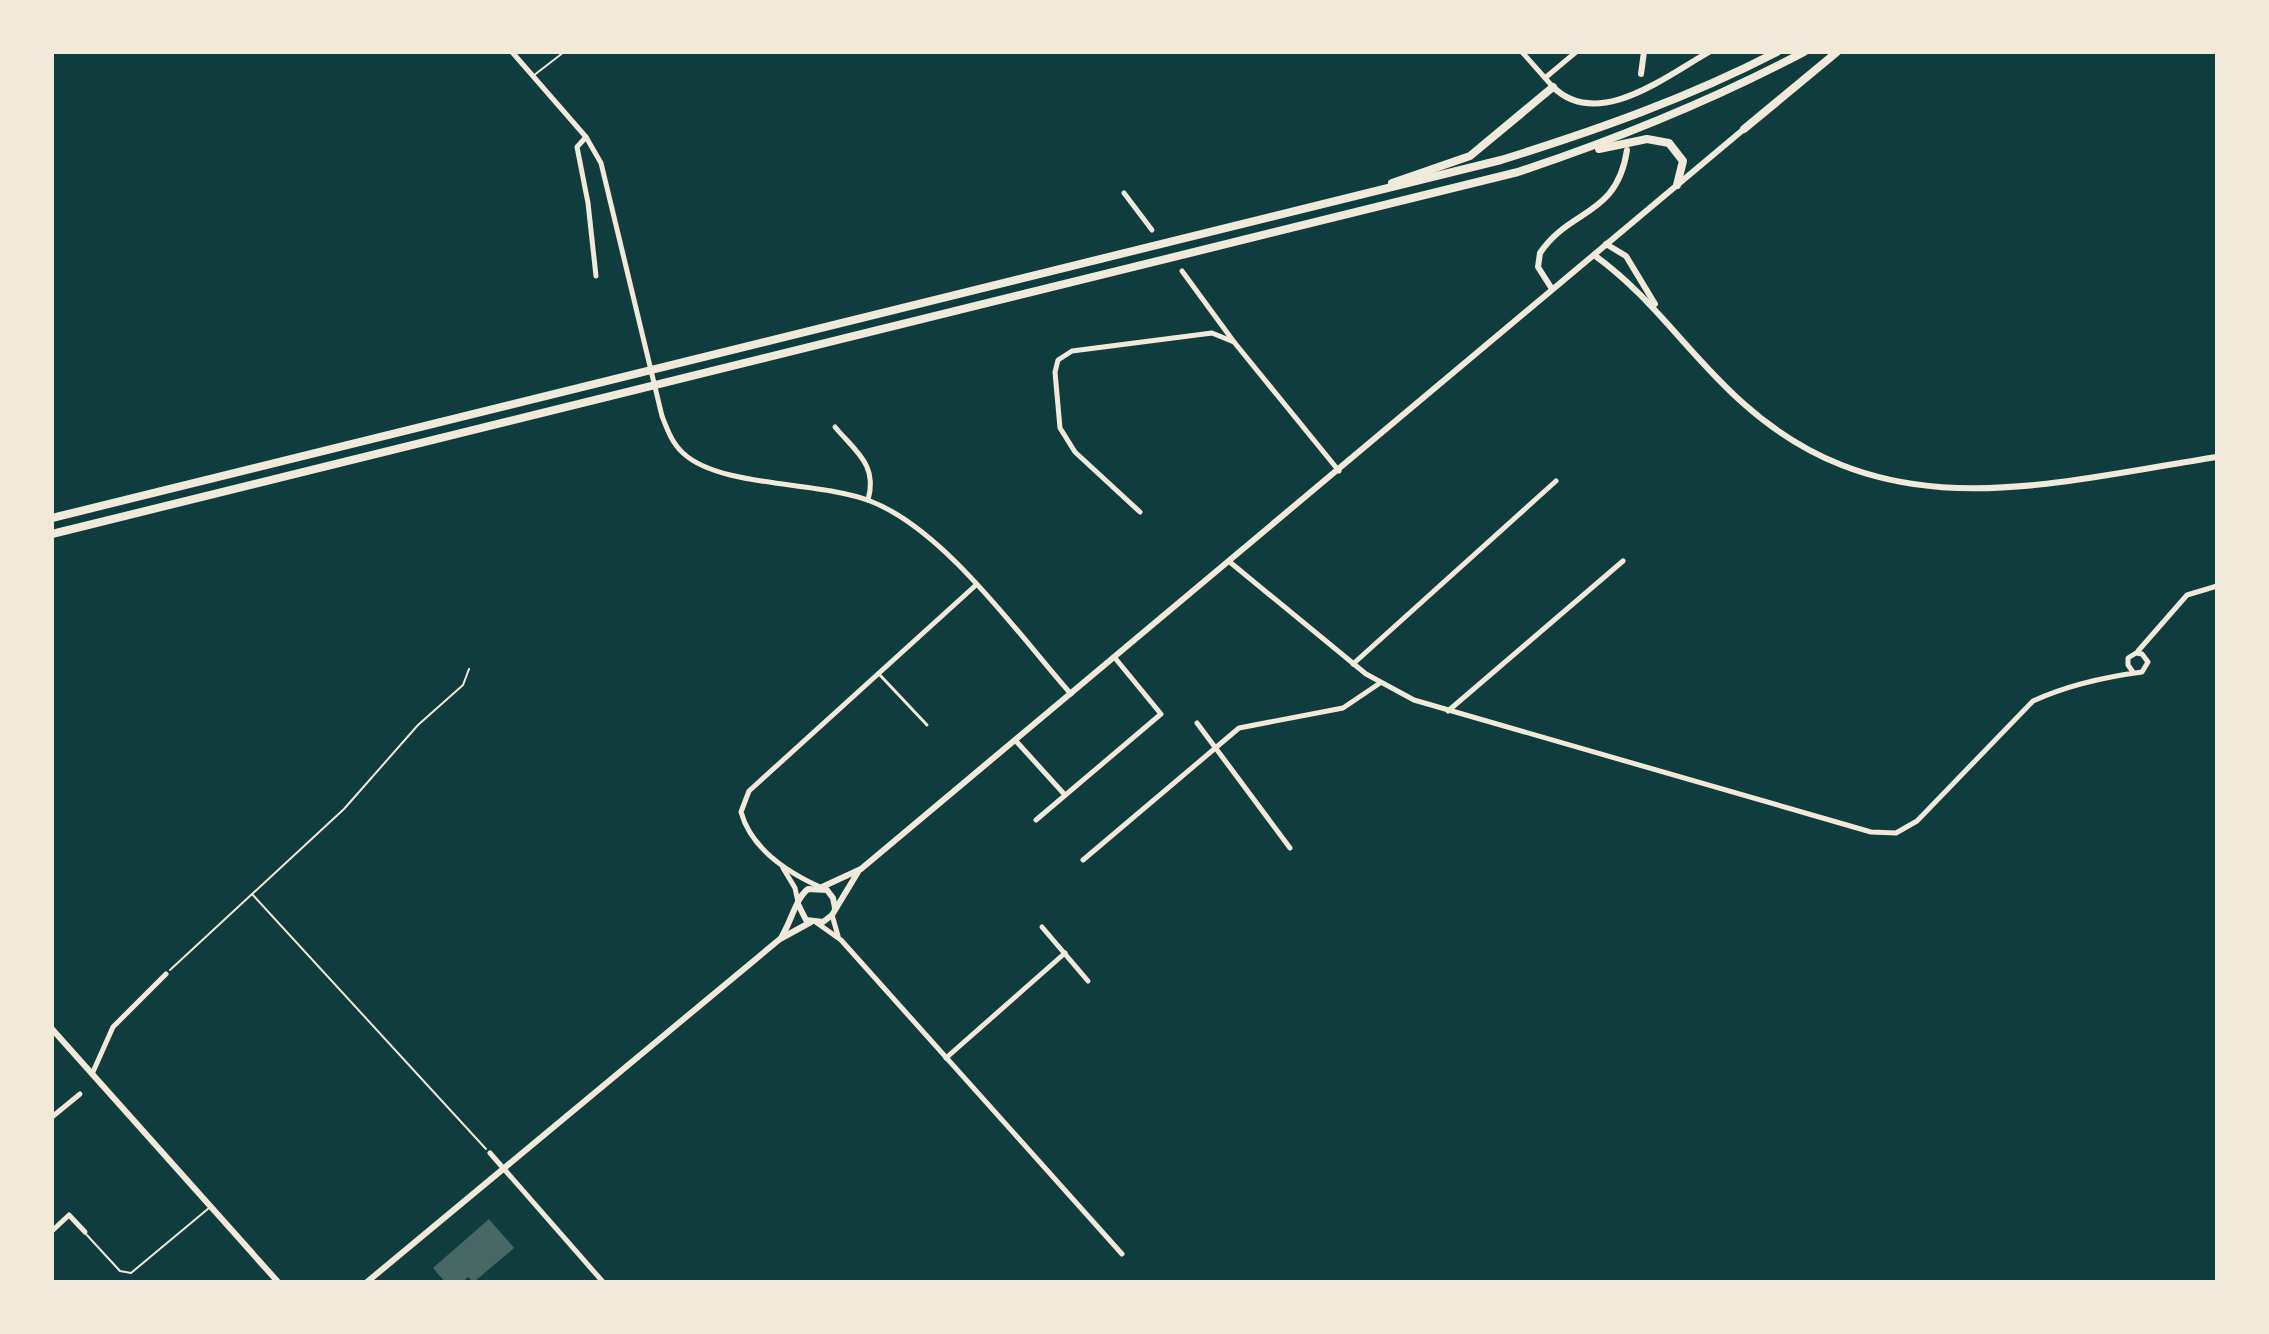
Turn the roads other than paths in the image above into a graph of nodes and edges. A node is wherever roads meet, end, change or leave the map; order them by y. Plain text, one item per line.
1 (512, 52) edge
2 (564, 52) edge
3 (1522, 52) edge
4 (1576, 52) edge
5 (1644, 52) edge
6 (1709, 52) edge
7 (1777, 52) edge
8 (1804, 52) edge
9 (1837, 52) edge
10 (1641, 74) dead end
11 (533, 76) junction
12 (1545, 78) junction
13 (1553, 87) junction
14 (1744, 129) joint
15 (586, 137) junction
16 (1627, 150) dead end
17 (1571, 154) junction
18 (1677, 185) junction
19 (1124, 193) dead end
20 (1346, 199) junction
21 (1152, 230) dead end
22 (1606, 244) junction
23 (1594, 255) junction
24 (1182, 271) dead end
25 (596, 276) dead end
26 (1552, 289) junction
27 (1659, 311) junction
28 (1234, 342) junction
29 (835, 427) dead end
30 (2217, 457) edge
31 (1339, 471) junction
32 (1556, 481) dead end
33 (868, 500) junction
34 (1140, 512) dead end
35 (52, 518) edge
36 (52, 534) edge
37 (1623, 561) dead end
38 (1231, 563) junction
39 (976, 585) junction
40 (2217, 586) edge
41 (2151, 640) junction
42 (2136, 653) junction
43 (1115, 658) junction
44 (2147, 659) junction
45 (2127, 662) junction
46 (1353, 664) junction
47 (2133, 672) junction
48 (878, 673) junction
49 (2111, 675) junction
50 (1380, 683) junction
51 (1071, 695) junction
52 (1448, 712) junction
53 (1197, 723) dead end
54 (927, 725) dead end
55 (1016, 741) junction
56 (1216, 745) junction
57 (1065, 795) junction
58 (1036, 820) dead end
59 (1290, 848) dead end
60 (1083, 860) dead end
61 (780, 864) junction
62 (861, 869) junction
63 (821, 887) junction
64 (798, 904) junction
65 (833, 911) junction
66 (814, 923) junction
67 (1042, 927) dead end
68 (780, 939) junction
69 (841, 940) junction
70 (1065, 953) junction
71 (166, 974) road end
72 (1088, 981) dead end
73 (52, 1029) edge
74 (946, 1058) junction
75 (91, 1075) junction
76 (80, 1094) dead end
77 (52, 1117) edge
78 (490, 1153) road end
79 (505, 1170) junction
80 (209, 1208) junction
81 (52, 1231) edge
82 (85, 1232) joint
83 (1122, 1254) dead end
84 (278, 1282) edge
85 (367, 1282) edge
86 (603, 1282) edge

1 - 11 street
2 - 11 lane
3 - 12 street
4 - 12 street
5 - 10 street
6 - 13 street
7 - 20 highway
8 - 17 highway
9 - 14 highway
11 - 15 street
12 - 13 street
13 - 20 highway
14 - 18 street
15 - 25 street
15 - 33 street
16 - 26 street
17 - 18 highway
17 - 36 highway
18 - 22 street
19 - 21 street
20 - 35 highway
22 - 23 street
22 - 27 street
23 - 26 street
23 - 27 street
24 - 28 street
26 - 31 street
27 - 30 street
28 - 31 street
28 - 34 street
29 - 33 street
31 - 38 street
32 - 46 street
33 - 39 street
37 - 52 street
38 - 43 street
38 - 46 street
39 - 48 street
39 - 51 street
40 - 41 street
41 - 42 street
41 - 44 street
42 - 44 street
42 - 45 street
43 - 51 street
43 - 57 street
44 - 47 street
45 - 47 street
45 - 49 street
46 - 50 street
47 - 49 street
48 - 54 street
48 - 61 street
49 - 52 street
50 - 52 street
50 - 56 street
51 - 55 street
53 - 56 street
55 - 57 street
55 - 62 street
56 - 59 street
56 - 60 street
57 - 58 street
61 - 63 street
61 - 64 street
62 - 63 street
62 - 65 street
63 - 64 street
63 - 65 street
64 - 66 street
64 - 68 street
65 - 66 street
65 - 69 street
66 - 68 street
66 - 69 street
67 - 70 street
68 - 79 street
69 - 74 street
70 - 72 street
70 - 74 street
71 - 75 street
73 - 75 street
74 - 83 street
75 - 80 street
76 - 77 street
78 - 79 street
79 - 85 street
79 - 86 street
80 - 82 lane
80 - 84 street
81 - 82 street

